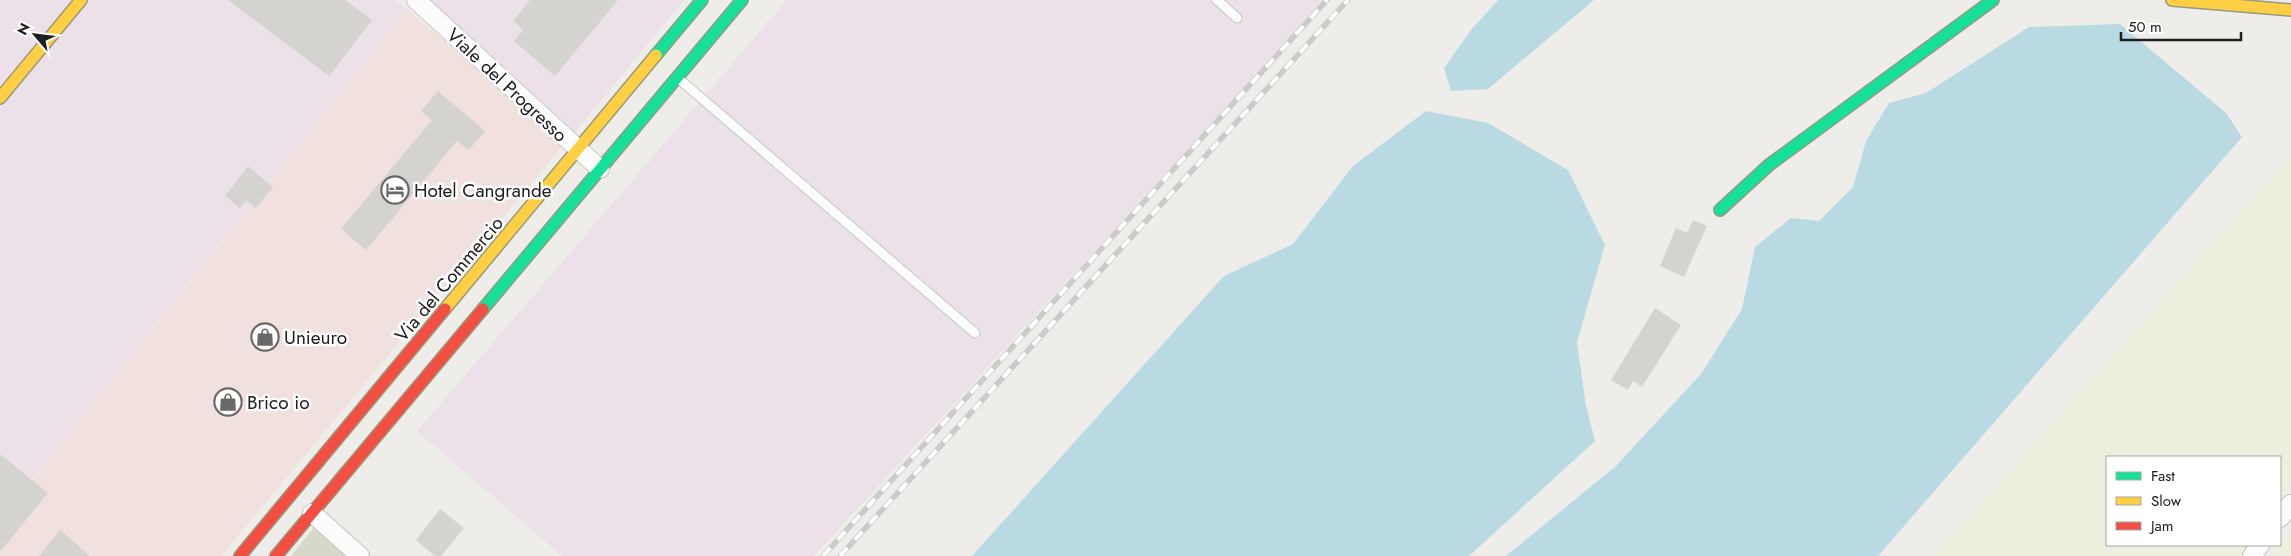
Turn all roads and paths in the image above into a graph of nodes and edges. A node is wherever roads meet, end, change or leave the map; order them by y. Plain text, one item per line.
1 (81, 0) edge
2 (416, 0) edge
3 (702, 0) edge
4 (742, 0) edge
5 (1217, 0) edge
6 (1993, 0) edge
7 (2172, 0) edge
8 (2291, 10) edge
9 (1238, 18) dead end
10 (677, 78) junction
11 (0, 98) edge
12 (579, 151) junction
13 (600, 169) junction
14 (1720, 210) dead end
15 (975, 333) dead end
16 (2291, 504) edge
17 (312, 513) junction
18 (2281, 517) edge
19 (240, 556) edge
20 (276, 556) edge
21 (360, 556) edge

1 - 11 street
2 - 12 street, Viale del Progresso
3 - 12 street, Via del Commercio
4 - 10 street
5 - 9 lane
6 - 14 street
7 - 8 street
10 - 13 street
10 - 15 lane
12 - 13 street, Viale del Progresso
12 - 19 street, Via del Commercio
13 - 17 street
16 - 18 street
17 - 20 street
17 - 21 street

